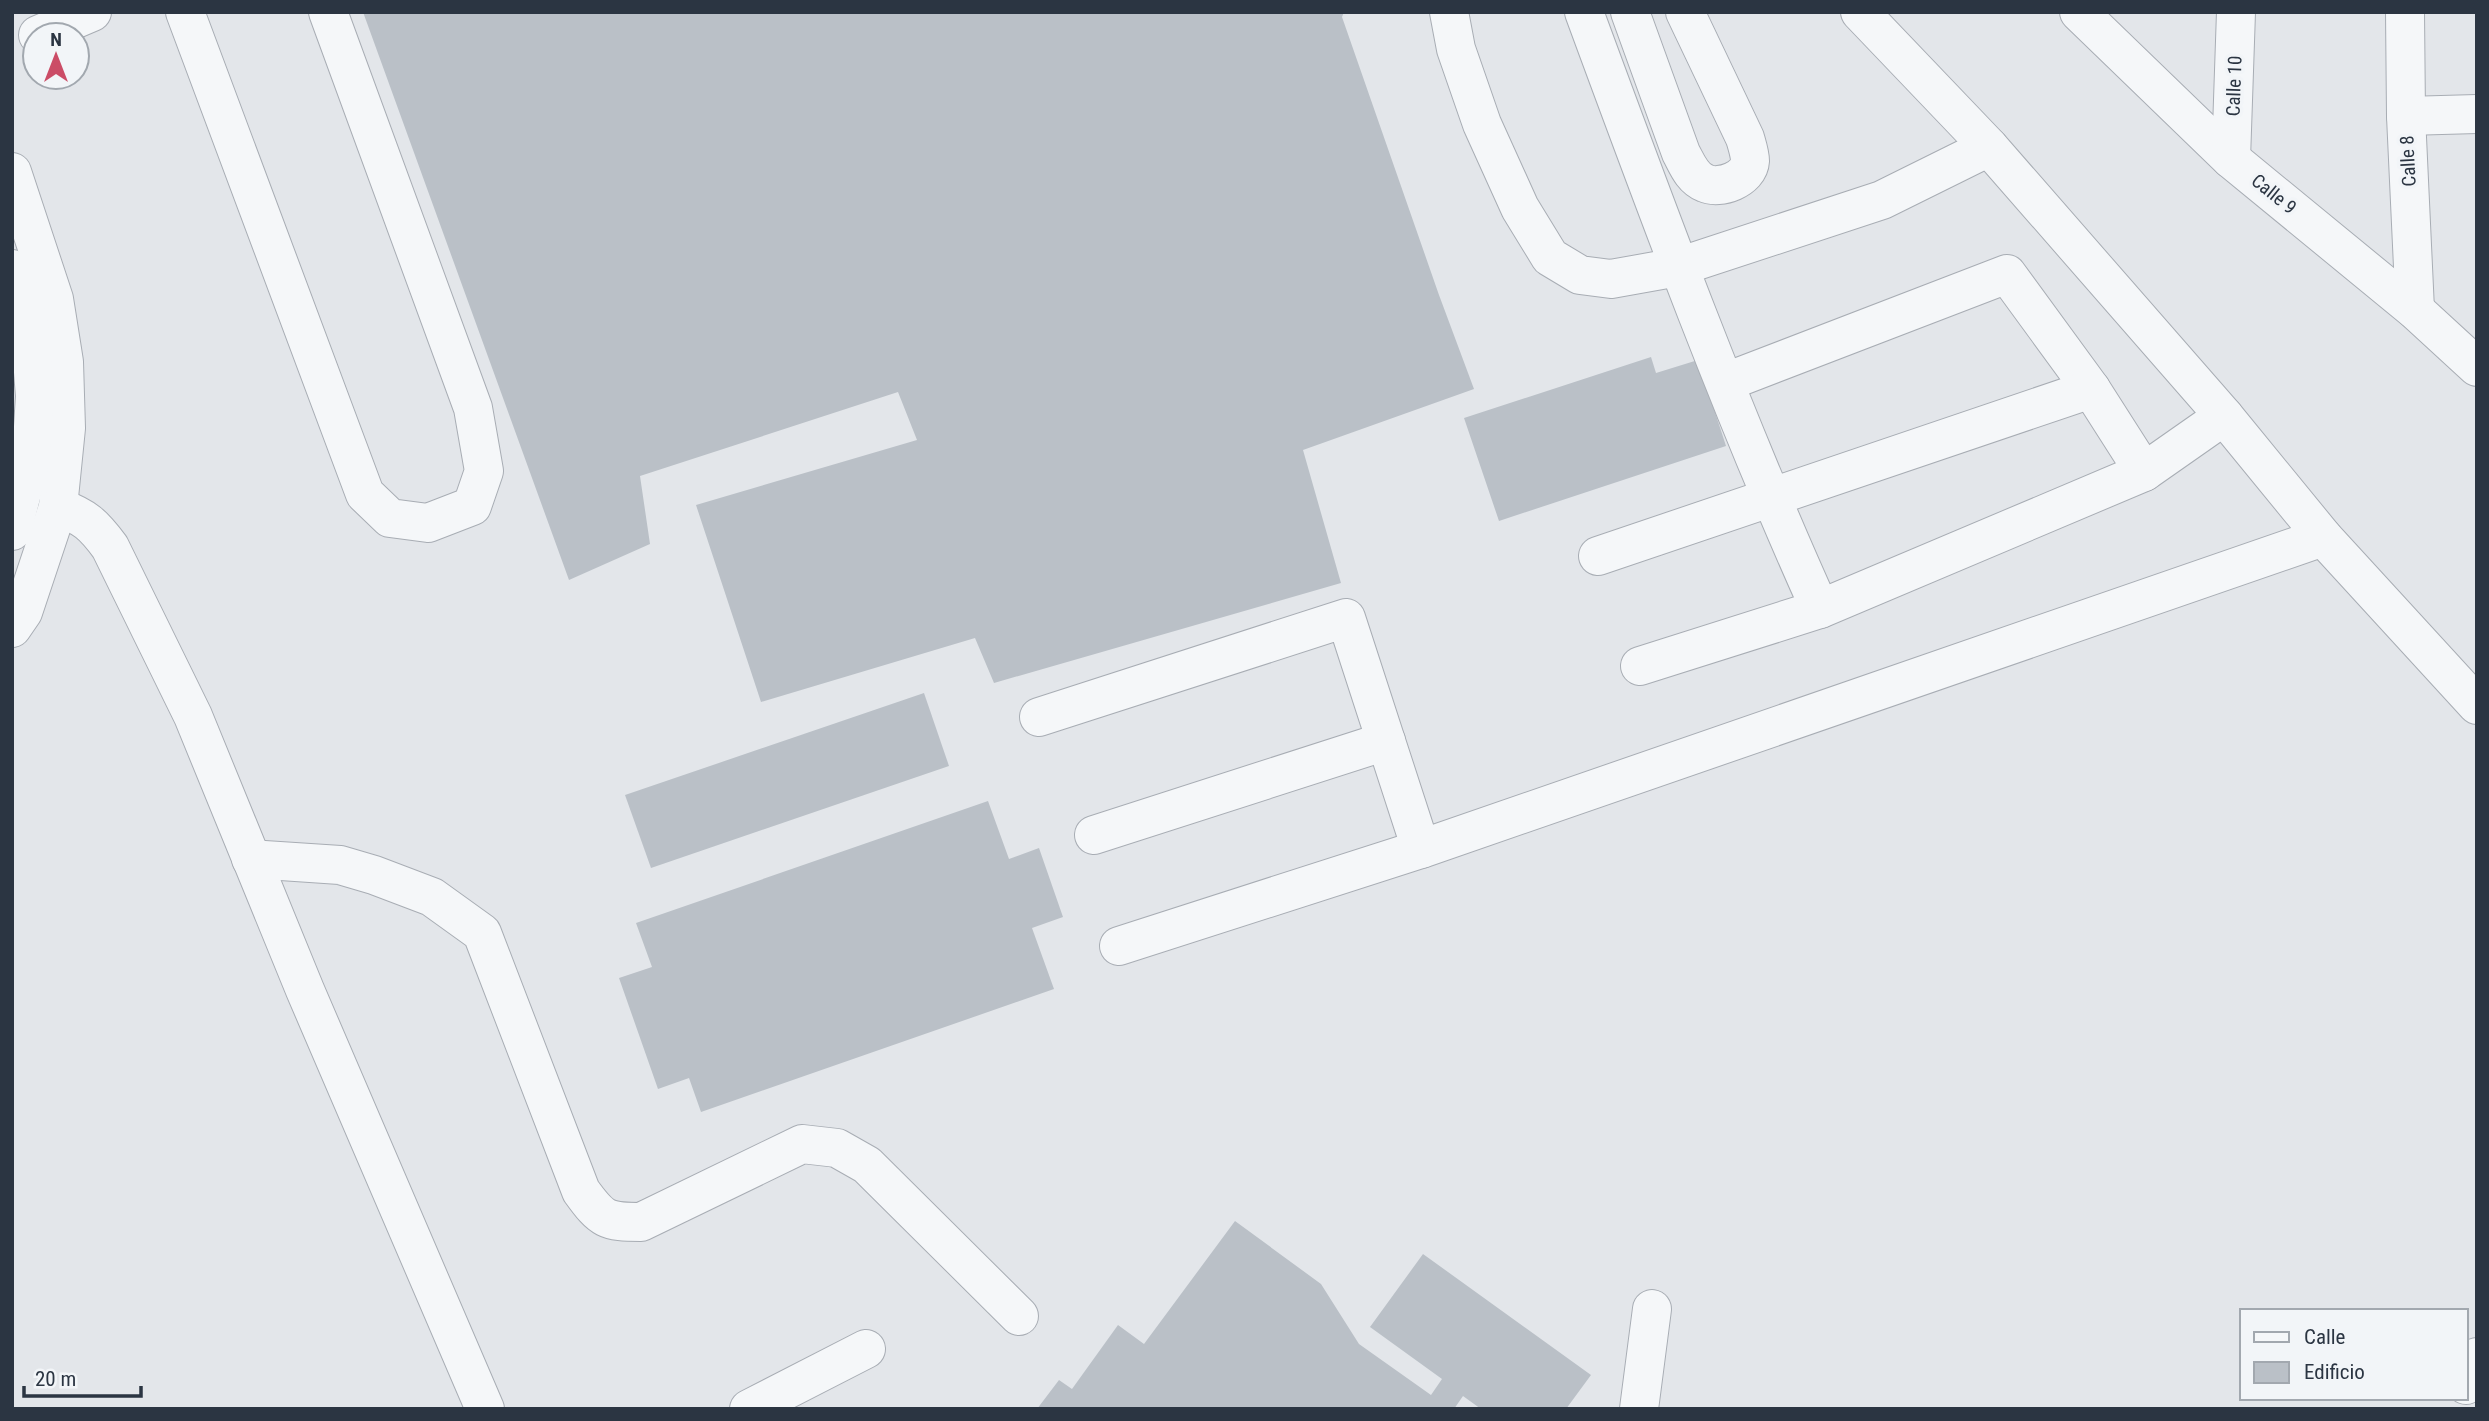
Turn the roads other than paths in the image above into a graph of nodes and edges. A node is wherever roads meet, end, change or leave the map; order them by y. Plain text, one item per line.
1 (92, 12) edge
2 (185, 12) edge
3 (328, 12) edge
4 (1449, 12) edge
5 (1584, 12) edge
6 (1630, 12) edge
7 (1685, 12) edge
8 (1860, 12) edge
9 (2078, 12) edge
10 (2236, 12) edge
11 (2405, 12) edge
12 (71, 21) edge
13 (2477, 114) edge
14 (2406, 116) junction
15 (1989, 147) junction
16 (2231, 159) junction
17 (14, 182) edge
18 (1678, 267) junction
19 (12, 269) edge
20 (2415, 310) junction
21 (2477, 367) edge
22 (1726, 382) junction
23 (2091, 389) junction
24 (2224, 416) junction
25 (2144, 472) junction
26 (1770, 496) junction
27 (58, 507) junction
28 (12, 531) edge
29 (2323, 537) junction
30 (1598, 556) dead end
31 (1821, 609) junction
32 (12, 628) edge
33 (1640, 666) dead end
34 (2477, 705) edge
35 (1040, 717) dead end
36 (1386, 741) junction
37 (1094, 835) dead end
38 (1421, 849) junction
39 (251, 859) junction
40 (1119, 946) dead end
41 (1652, 1309) dead end
42 (1020, 1316) dead end
43 (866, 1349) dead end
44 (2477, 1357) edge
45 (2468, 1380) edge
46 (485, 1409) edge
47 (748, 1409) edge
48 (1639, 1409) edge

1 - 12 street
2 - 3 street
4 - 18 street
5 - 18 street
6 - 7 street
8 - 15 street
9 - 16 street, Calle 9
10 - 16 street, Calle 10
11 - 14 street, Calle 8
13 - 14 street
14 - 20 street, Calle 8
15 - 18 street
15 - 24 street
16 - 20 street, Calle 9
17 - 27 street
18 - 22 street
19 - 28 street
20 - 21 street, Calle 9
22 - 23 street
22 - 26 street
23 - 25 street
23 - 26 street
24 - 25 street
24 - 29 street
25 - 31 street
26 - 30 street
26 - 31 street
27 - 32 street
27 - 39 street
29 - 34 street
29 - 38 street
31 - 33 street
35 - 36 street
36 - 37 street
36 - 38 street
38 - 40 street
39 - 42 street
39 - 46 street
41 - 48 street
43 - 47 street
44 - 45 street

